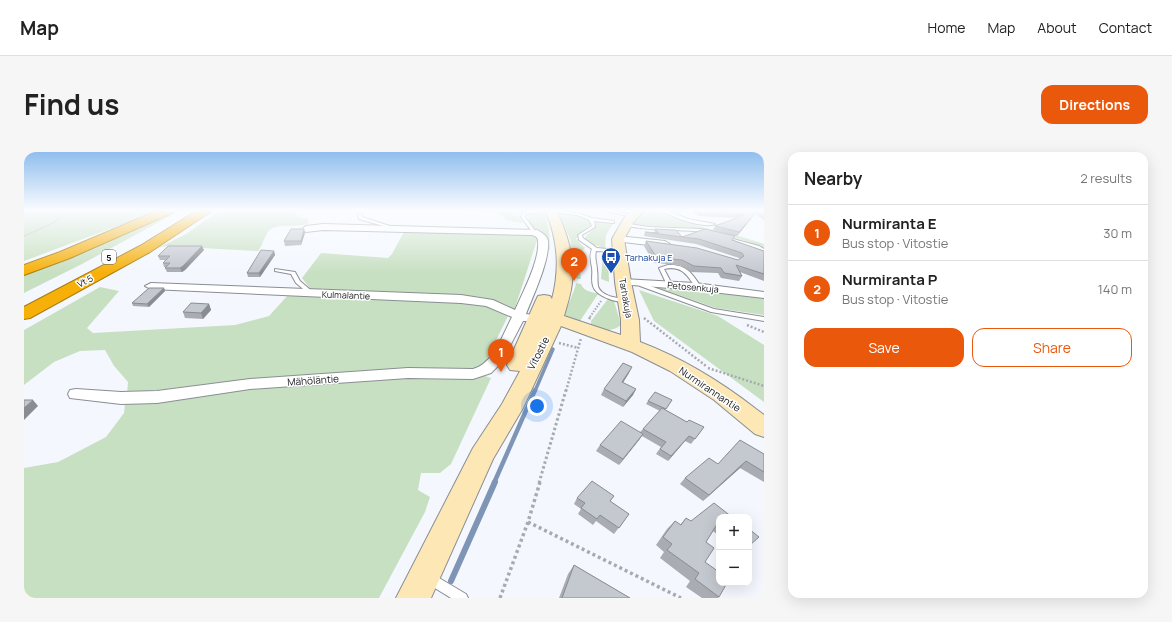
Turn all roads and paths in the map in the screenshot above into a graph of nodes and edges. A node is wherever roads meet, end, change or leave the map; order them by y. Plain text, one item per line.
1 (36, 231) edge
2 (121, 231) edge
3 (156, 231) edge
4 (174, 231) edge
5 (479, 231) edge
6 (559, 231) edge
7 (587, 231) edge
8 (624, 231) edge
9 (703, 231) edge
10 (534, 232) joint
11 (24, 236) edge
12 (618, 245) junction
13 (673, 245) edge
14 (145, 249) junction
15 (595, 249) junction
16 (764, 251) edge
17 (24, 270) edge
18 (277, 270) dead end
19 (623, 282) junction
20 (669, 284) junction
21 (642, 285) junction
22 (151, 286) edge
23 (698, 286) junction
24 (311, 293) junction
25 (605, 295) junction
26 (764, 295) edge
27 (24, 301) edge
28 (627, 301) junction
29 (24, 314) edge
30 (641, 315) dead end
31 (24, 317) edge
32 (764, 319) edge
33 (539, 320) junction
34 (583, 330) junction
35 (631, 346) junction
36 (708, 368) junction
37 (721, 377) dead end
38 (764, 386) edge
39 (76, 394) dead end
40 (764, 428) edge
41 (528, 522) junction
42 (418, 587) edge
43 (462, 598) edge
44 (500, 598) edge
45 (681, 598) edge

1 - 11 path
2 - 17 highway
3 - 27 highway, Vt 5 / 5
4 - 14 highway, Vt 5 / 5
5 - 10 street
6 - 33 main road, Vitostie
7 - 15 lane
8 - 12 main road
9 - 16 lane
10 - 33 street, Mähöläntie
12 - 13 street
12 - 15 lane
12 - 19 main road, Tarhakuja
14 - 29 highway, Vt 5 / 5
14 - 31 highway
15 - 25 lane
18 - 24 lane
19 - 21 street, Petosenkuja
19 - 28 main road, Tarhakuja
20 - 21 street, Petosenkuja
20 - 23 street, Petosenkuja
20 - 23 lane
21 - 32 lane
22 - 24 street, Kulmalantie
23 - 26 street, Petosenkuja
24 - 33 street, Kulmalantie
25 - 28 lane
25 - 34 path
28 - 35 main road, Tarhakuja
30 - 36 path
33 - 34 main road, Nurmirannantie
33 - 39 street, Mähöläntie
33 - 42 main road, Vitostie
34 - 35 main road, Nurmirannantie
34 - 41 path
35 - 40 main road, Nurmirannantie
36 - 37 path
36 - 38 path
41 - 44 path
41 - 45 path
42 - 43 lane

